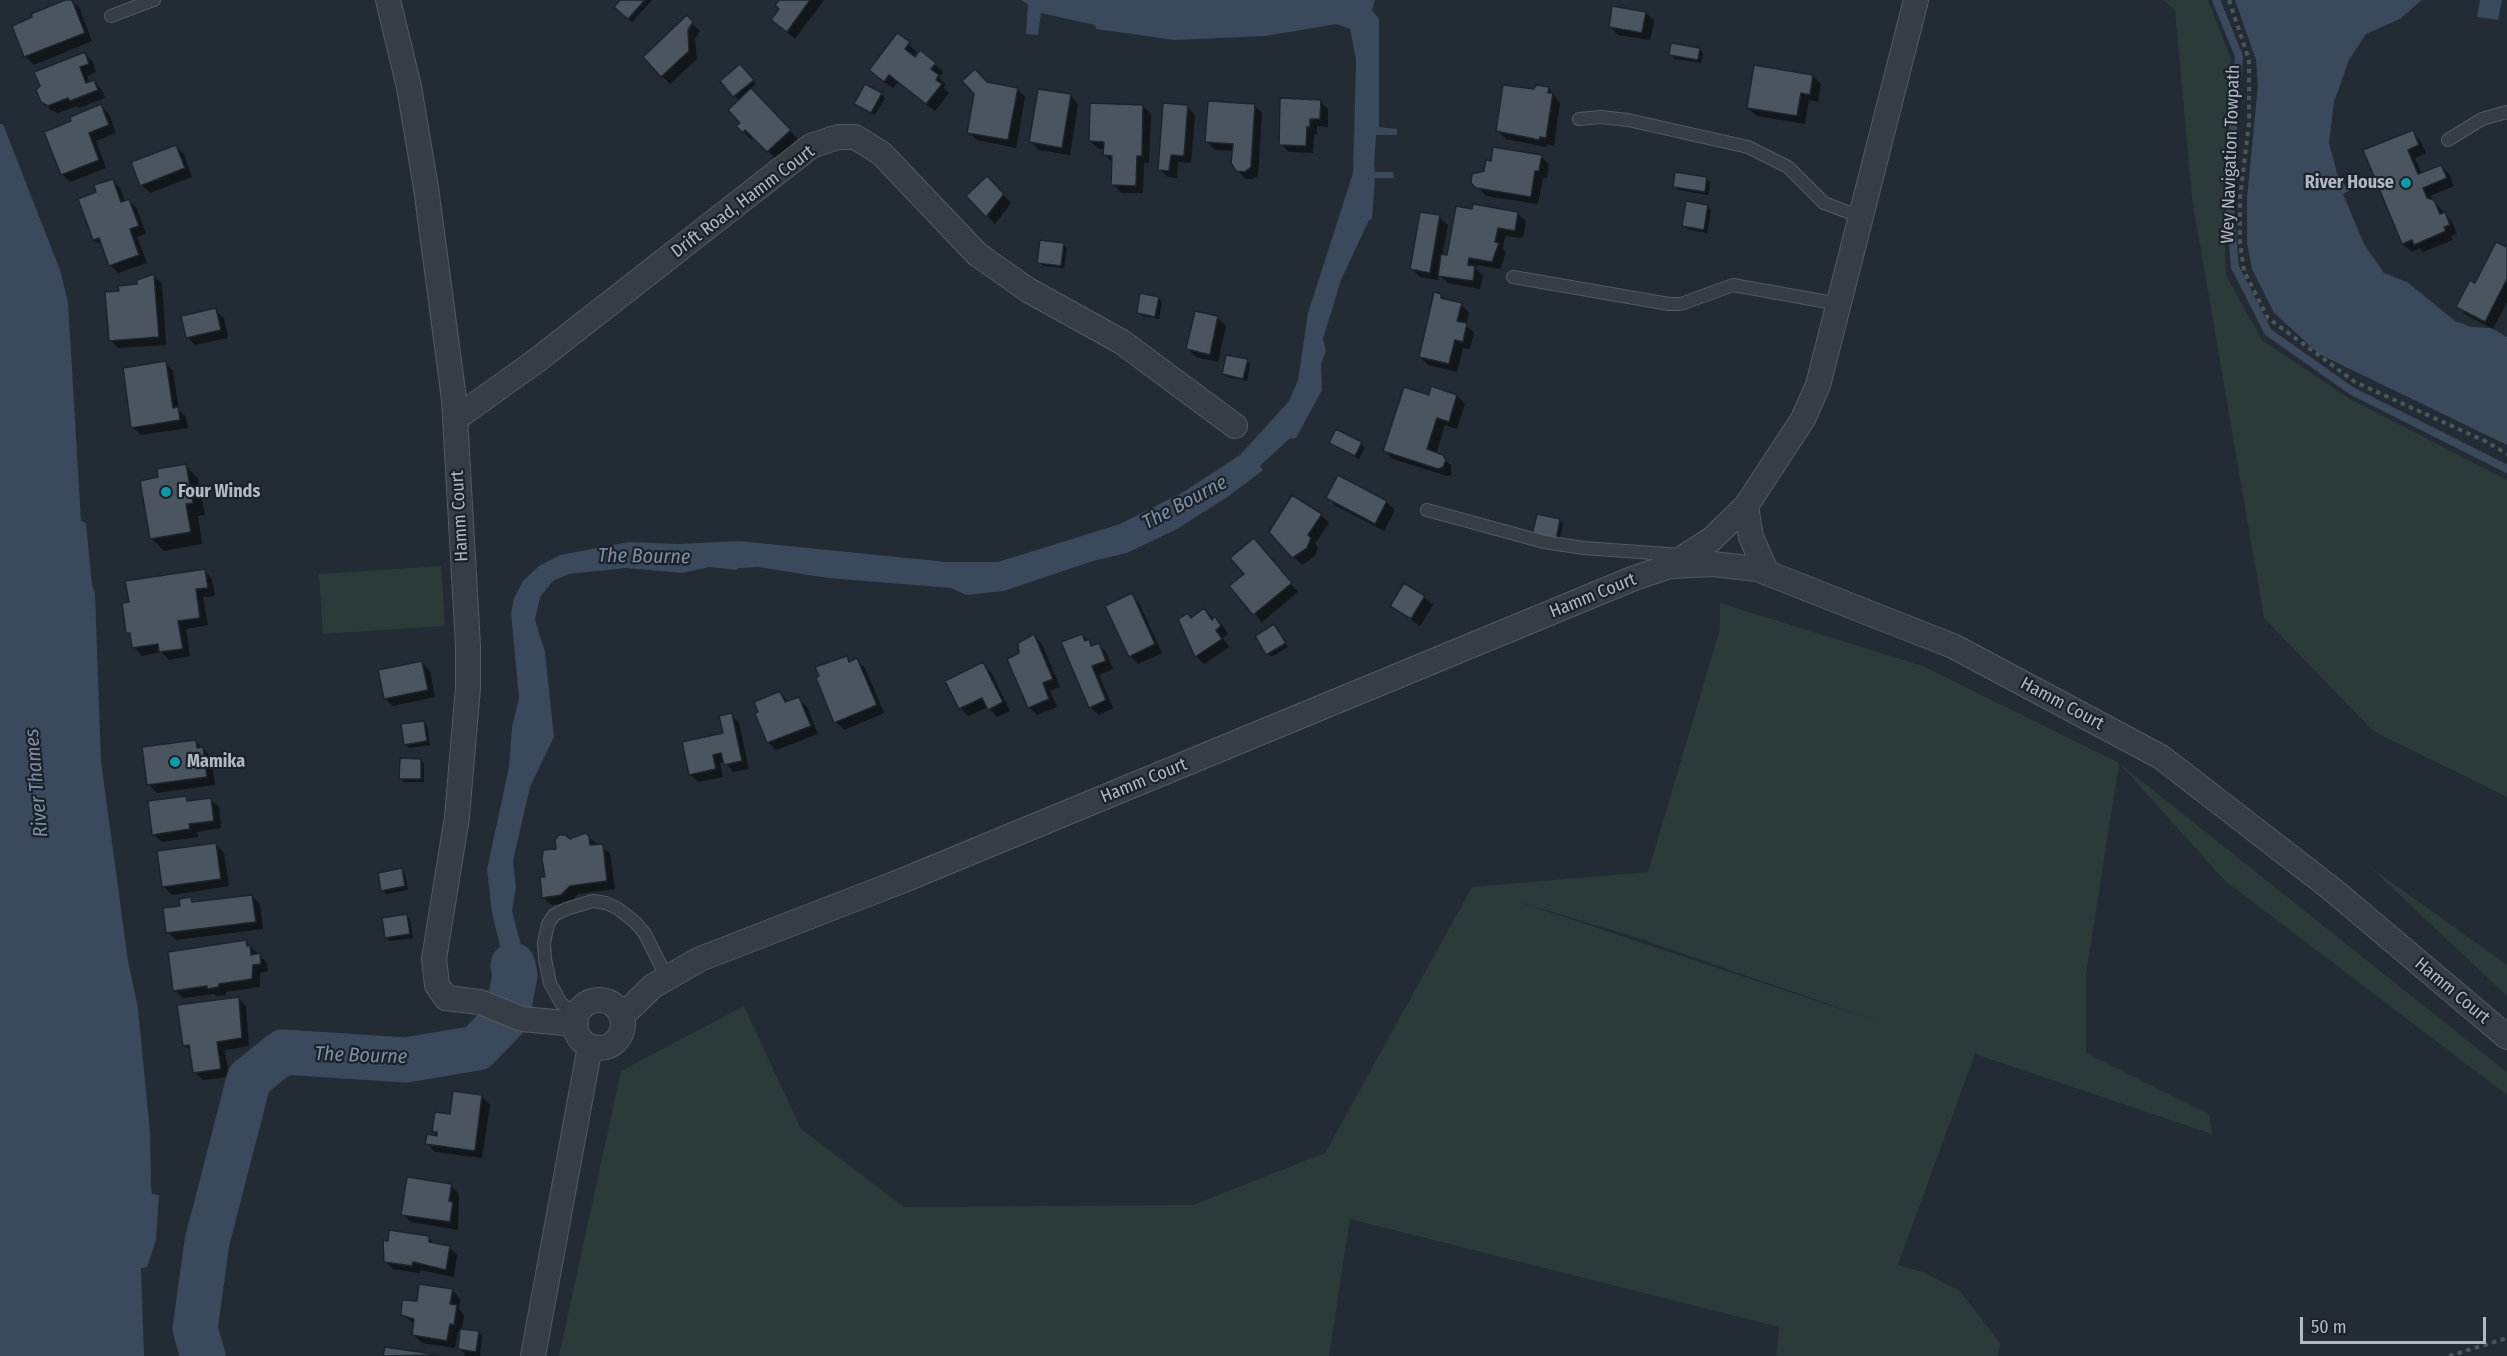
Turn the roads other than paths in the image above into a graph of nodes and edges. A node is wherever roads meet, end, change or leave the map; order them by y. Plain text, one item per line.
1 (154, 0) edge
2 (388, 0) edge
3 (1916, 0) edge
4 (111, 16) dead end
5 (2507, 112) edge
6 (1579, 119) dead end
7 (2448, 140) dead end
8 (1861, 217) junction
9 (1512, 277) dead end
10 (1839, 304) junction
11 (455, 419) junction
12 (1234, 426) dead end
13 (1746, 506) junction
14 (1427, 510) dead end
15 (1678, 561) junction
16 (1767, 573) junction
17 (667, 978) junction
18 (622, 1016) junction
19 (576, 1020) junction
20 (2507, 1037) edge
21 (590, 1046) junction
22 (533, 1356) edge

1 - 4 lane
2 - 11 street, Hamm Court
3 - 8 street
5 - 7 lane
6 - 8 lane
8 - 10 street
9 - 10 lane
10 - 13 street
11 - 12 street, Drift Road, Hamm Court
11 - 19 street, Hamm Court
13 - 15 street
13 - 16 street
14 - 15 lane
15 - 16 street, Hamm Court
15 - 17 street, Hamm Court
16 - 20 street, Hamm Court
17 - 18 street, Hamm Court
17 - 19 lane
18 - 19 street
18 - 21 street
19 - 21 street
21 - 22 street

